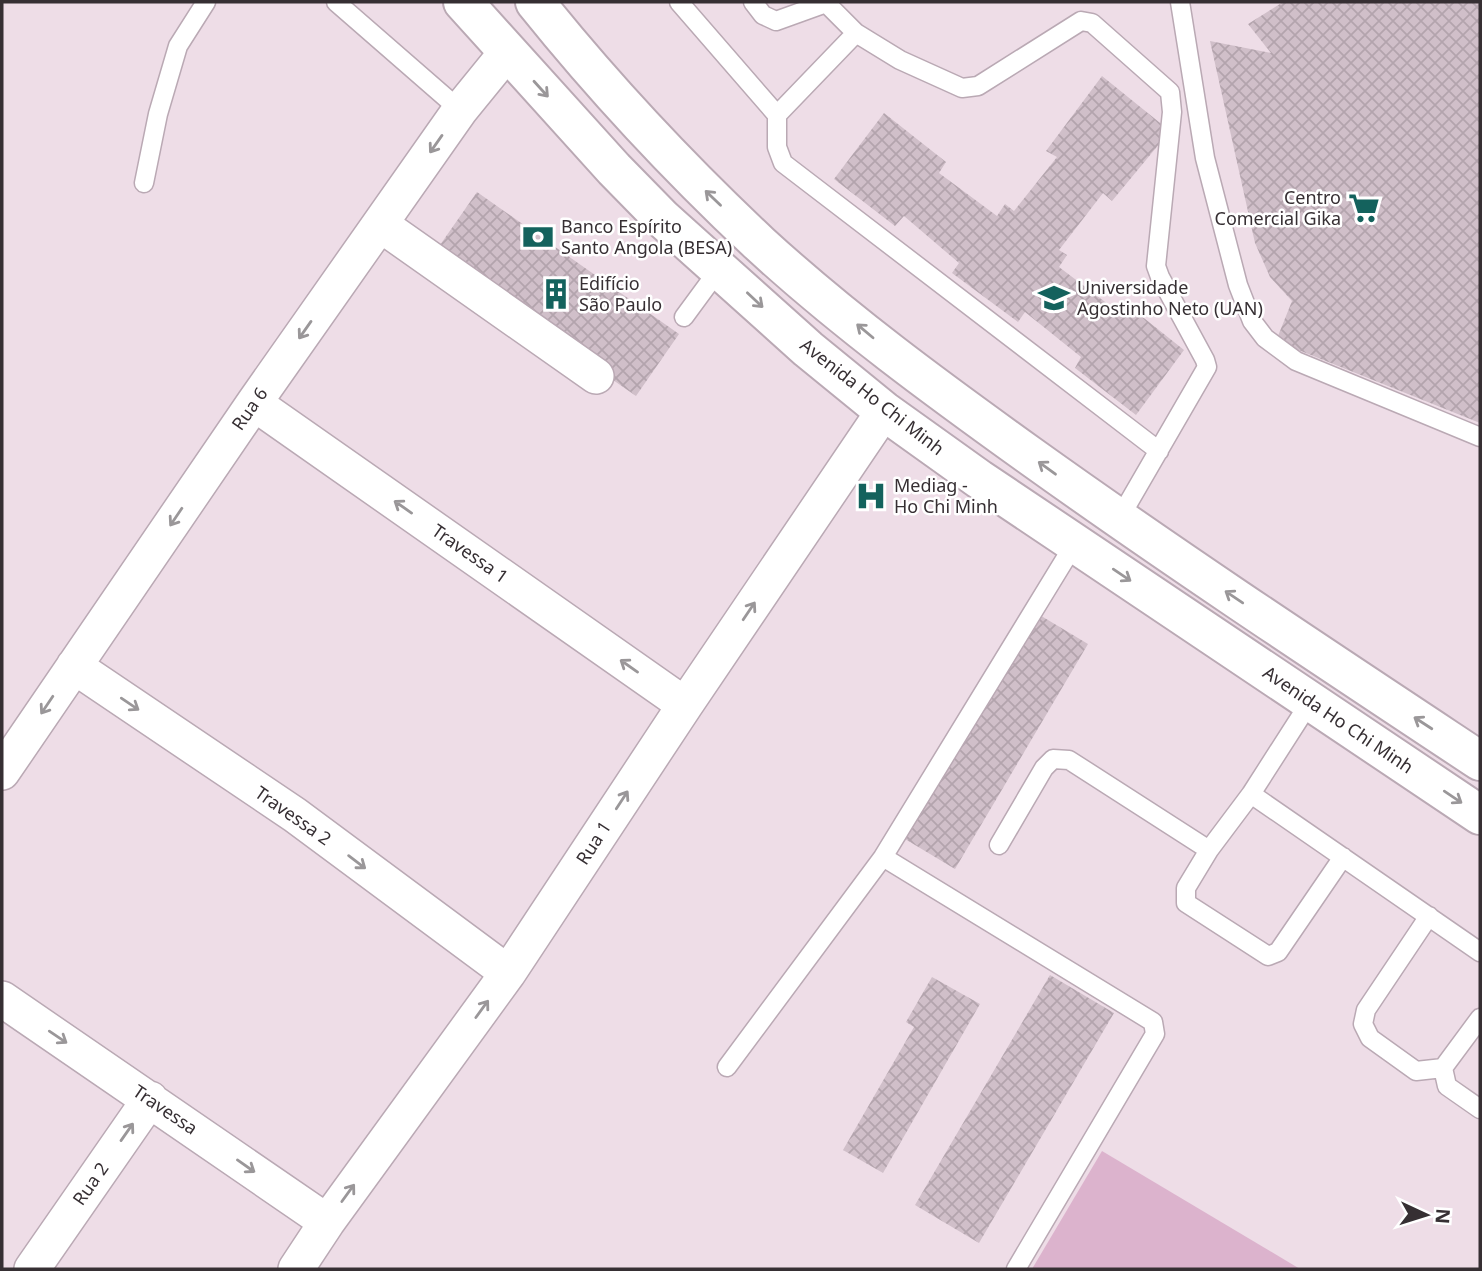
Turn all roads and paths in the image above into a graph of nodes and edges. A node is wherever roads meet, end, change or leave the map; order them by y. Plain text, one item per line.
1 (206, 2) edge
2 (336, 2) edge
3 (463, 2) edge
4 (536, 2) edge
5 (679, 2) edge
6 (753, 2) edge
7 (1180, 2) edge
8 (826, 3) edge
9 (856, 33) junction
10 (508, 51) junction
11 (460, 110) junction
12 (778, 114) junction
13 (144, 183) dead end
14 (380, 224) junction
15 (720, 268) junction
16 (684, 317) dead end
17 (596, 376) dead end
18 (254, 403) junction
19 (884, 411) junction
20 (1480, 437) edge
21 (1159, 451) junction
22 (1119, 519) junction
23 (1075, 543) junction
24 (74, 666) junction
25 (1310, 702) junction
26 (685, 705) junction
27 (1480, 761) edge
28 (2, 772) edge
29 (1251, 794) junction
30 (1480, 815) edge
31 (999, 845) dead end
32 (1209, 850) junction
33 (883, 857) junction
34 (1343, 857) junction
35 (1429, 916) junction
36 (1480, 952) edge
37 (508, 973) junction
38 (2, 999) edge
39 (1480, 1018) edge
40 (727, 1068) dead end
41 (1443, 1068) junction
42 (150, 1099) junction
43 (1480, 1110) edge
44 (327, 1222) junction
45 (32, 1269) edge
46 (296, 1269) edge
47 (1016, 1269) edge

1 - 13 lane
2 - 11 lane
3 - 10 main road, Avenida Ho Chi Minh
22 -> 4 main road
5 - 12 lane
6 - 8 lane
7 - 20 lane
8 - 9 lane
9 - 12 lane
9 - 21 lane
10 - 11 street, Rua 6
10 -> 15 main road, Avenida Ho Chi Minh
11 -> 14 street, Rua 6
12 - 21 lane
14 - 17 street
14 -> 18 street, Rua 6
15 - 16 lane
15 -> 19 main road, Avenida Ho Chi Minh
18 -> 24 street, Rua 6
26 -> 18 street, Travessa 1
19 - 23 main road, Avenida Ho Chi Minh
26 -> 19 street, Rua 1
21 - 22 lane
27 -> 22 main road
23 -> 25 main road, Avenida Ho Chi Minh
23 - 33 lane
24 -> 28 street, Rua 6
24 -> 37 street, Travessa 2
25 - 29 lane
25 -> 30 main road, Avenida Ho Chi Minh
37 -> 26 street, Rua 1
29 - 32 lane
29 - 34 lane
31 - 32 lane
32 - 34 lane
33 - 40 lane
33 - 47 lane
34 - 35 lane
35 - 36 lane
35 - 41 lane
44 -> 37 street, Rua 1
38 -> 42 street, Travessa
39 - 41 lane
41 - 43 lane
42 -> 44 street, Travessa
45 -> 42 street, Rua 2
44 - 46 street, Rua 1

